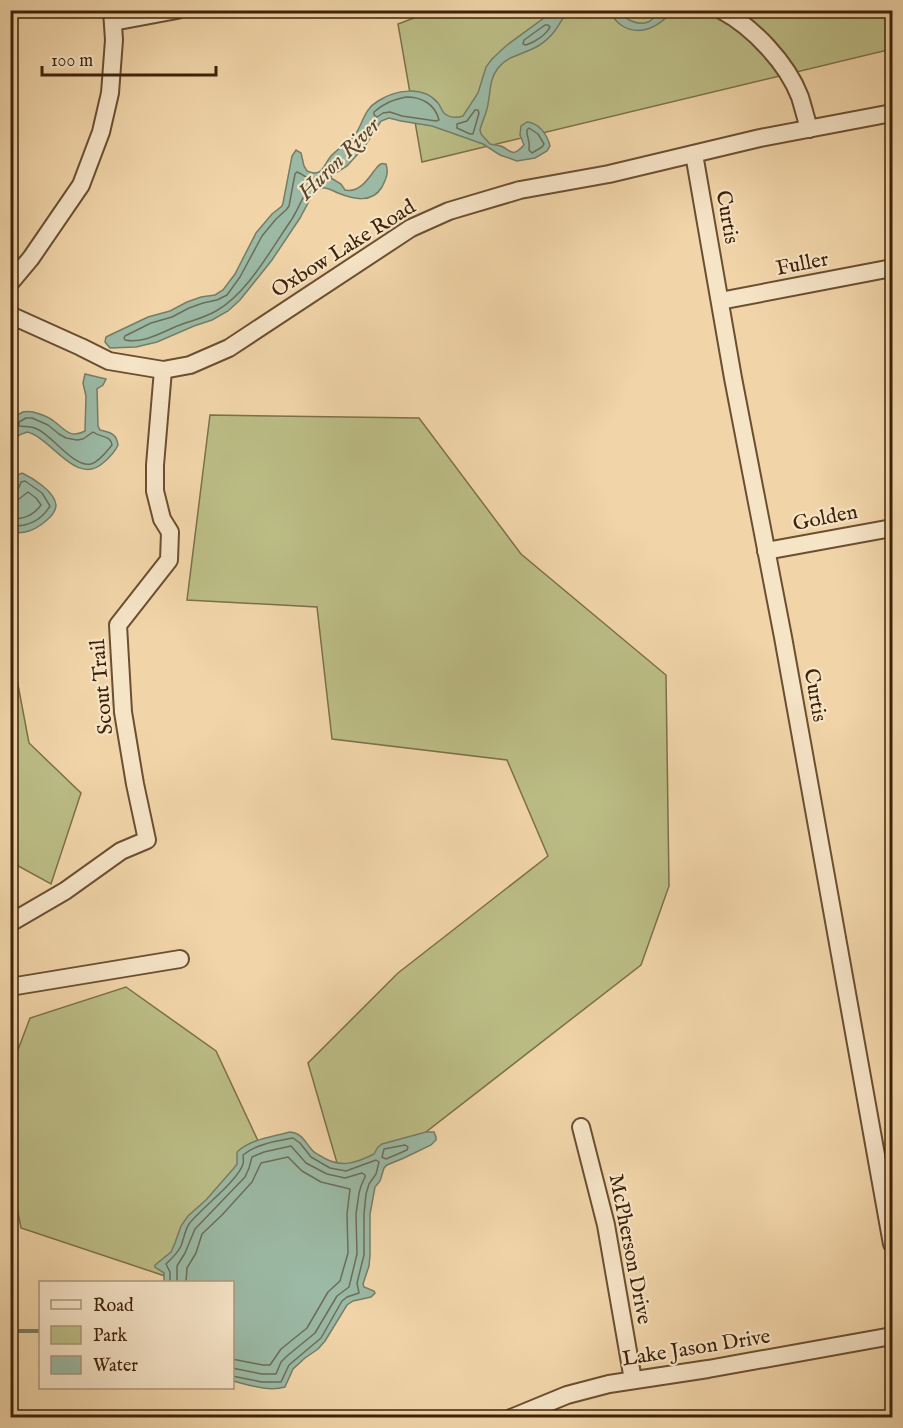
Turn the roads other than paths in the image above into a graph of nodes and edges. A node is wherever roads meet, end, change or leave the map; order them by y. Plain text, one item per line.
1 (177, 10) edge
2 (721, 10) edge
3 (112, 16) edge
4 (892, 113) edge
5 (809, 129) junction
6 (694, 154) junction
7 (892, 268) edge
8 (10, 283) edge
9 (720, 301) junction
10 (10, 315) edge
11 (163, 370) junction
12 (892, 528) edge
13 (766, 551) junction
14 (10, 923) edge
15 (180, 959) dead end
16 (10, 987) edge
17 (581, 1127) dead end
18 (892, 1244) edge
19 (892, 1336) edge
20 (633, 1380) junction
21 (511, 1418) edge

1 - 3 street
2 - 5 street
3 - 8 street
4 - 5 street, Oxbow Lake Road
5 - 6 street, Oxbow Lake Road
6 - 9 street, Curtis
6 - 11 street, Oxbow Lake Road
7 - 9 street, Fuller
9 - 13 street, Curtis
10 - 11 street, Oxbow Lake Road
11 - 14 street, Scout Trail
12 - 13 street, Golden
13 - 18 street, Curtis
15 - 16 street
17 - 20 street, McPherson Drive
19 - 20 street, Lake Jason Drive
20 - 21 street, Lake Jason Drive

